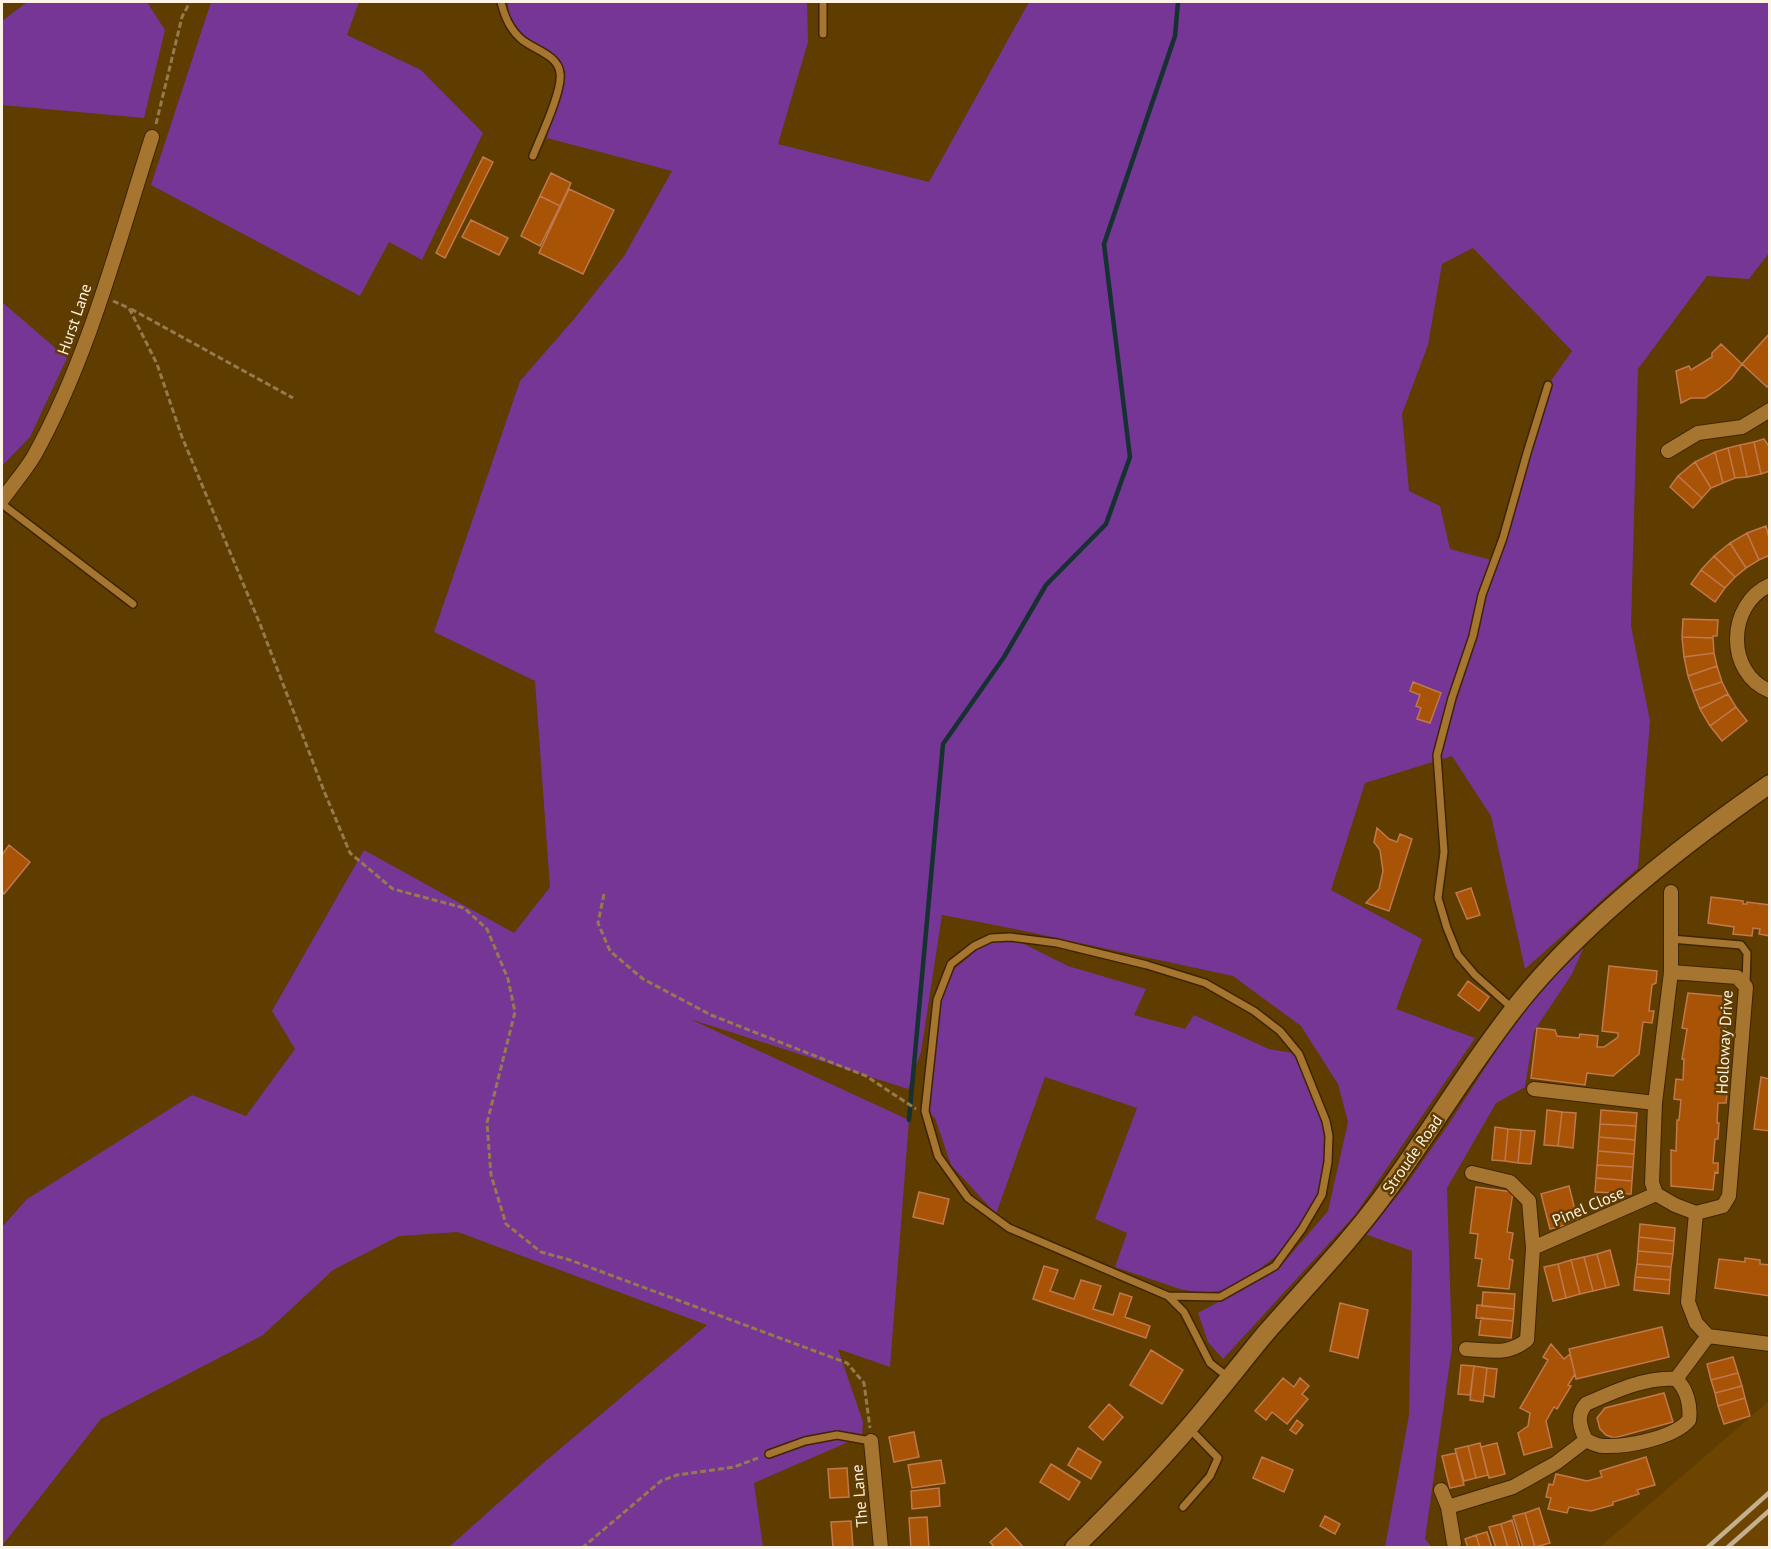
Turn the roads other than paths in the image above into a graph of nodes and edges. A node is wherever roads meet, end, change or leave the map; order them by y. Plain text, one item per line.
1 (501, 2) edge
2 (823, 2) edge
3 (823, 34) dead end
4 (153, 137) road end
5 (533, 156) dead end
6 (1548, 385) dead end
7 (1770, 410) edge
8 (1668, 450) dead end
9 (2, 502) edge
10 (1770, 585) edge
11 (133, 604) dead end
12 (1770, 692) edge
13 (1770, 784) edge
14 (1671, 892) dead end
15 (1671, 939) junction
16 (1671, 972) junction
17 (1746, 987) junction
18 (1514, 1010) junction
19 (1534, 1089) dead end
20 (1655, 1103) junction
21 (1472, 1173) dead end
22 (1656, 1194) junction
23 (1696, 1213) junction
24 (1533, 1248) junction
25 (1168, 1296) junction
26 (1708, 1336) junction
27 (1770, 1344) edge
28 (1467, 1348) dead end
29 (1228, 1377) junction
30 (1676, 1378) junction
31 (1188, 1427) junction
32 (1586, 1440) junction
33 (871, 1441) joint
34 (769, 1454) road end
35 (1441, 1490) dead end
36 (1183, 1507) dead end
37 (1449, 1507) junction
38 (1454, 1543) dead end
39 (881, 1548) edge
40 (1074, 1548) edge

1 - 5 lane
2 - 3 lane
4 - 9 street, Hurst Lane
6 - 18 lane
7 - 8 street
9 - 11 lane
10 - 12 street
13 - 18 street, Stroude Road
14 - 15 street
15 - 16 street
15 - 17 lane
16 - 17 street, Holloway Drive
16 - 20 street
17 - 23 street, Holloway Drive
18 - 29 street, Stroude Road
19 - 20 street
20 - 22 street
21 - 24 street, Pinel Close
22 - 23 street
22 - 24 street, Pinel Close
23 - 26 street
24 - 28 street, Pinel Close
25 - 25 lane
25 - 29 lane
26 - 27 street
26 - 30 street
29 - 31 street, Stroude Road
30 - 32 street
30 - 32 street
31 - 36 lane
31 - 40 street, Stroude Road
32 - 37 street
33 - 34 lane
33 - 39 street, The Lane
35 - 37 street
37 - 38 street

